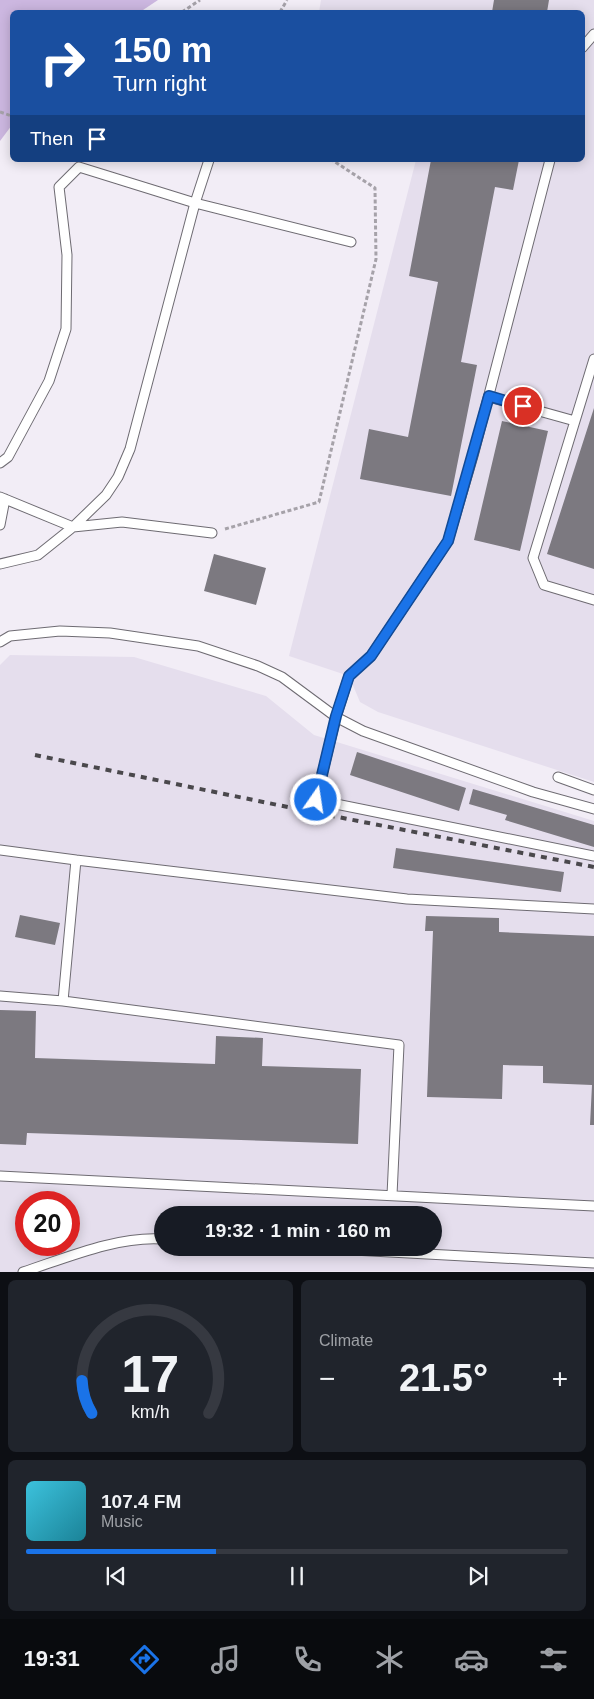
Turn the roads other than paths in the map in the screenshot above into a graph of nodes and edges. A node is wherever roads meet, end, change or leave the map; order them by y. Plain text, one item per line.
1 (594, 34) edge
2 (585, 44) edge
3 (208, 162) edge
4 (549, 162) edge
5 (195, 203) junction
6 (351, 242) dead end
7 (594, 359) edge
8 (489, 396) junction
9 (575, 421) junction
10 (0, 463) edge
11 (2, 498) edge
12 (0, 525) edge
13 (73, 527) junction
14 (212, 533) road end
15 (0, 564) edge
16 (594, 600) edge
17 (0, 642) edge
18 (336, 716) junction
19 (558, 777) dead end
20 (594, 790) edge
21 (594, 809) edge
22 (0, 850) edge
23 (594, 856) edge
24 (76, 860) junction
25 (594, 909) edge
26 (0, 996) edge
27 (63, 1001) junction
28 (0, 1176) edge
29 (392, 1195) junction
30 (594, 1206) edge
31 (154, 1238) edge
32 (442, 1255) edge
33 (594, 1263) edge
34 (23, 1272) edge

1 - 2 lane
3 - 5 lane
4 - 8 lane
5 - 6 lane
5 - 10 lane
5 - 13 lane
7 - 9 lane
8 - 9 lane
8 - 18 lane
9 - 16 lane
11 - 12 lane
11 - 13 lane
13 - 14 lane
13 - 15 lane
17 - 18 lane
18 - 21 lane
18 - 23 lane
19 - 20 lane
22 - 24 lane
24 - 25 lane
24 - 27 lane
26 - 27 lane
27 - 29 lane
28 - 29 lane
29 - 30 lane
31 - 34 lane
32 - 33 lane

